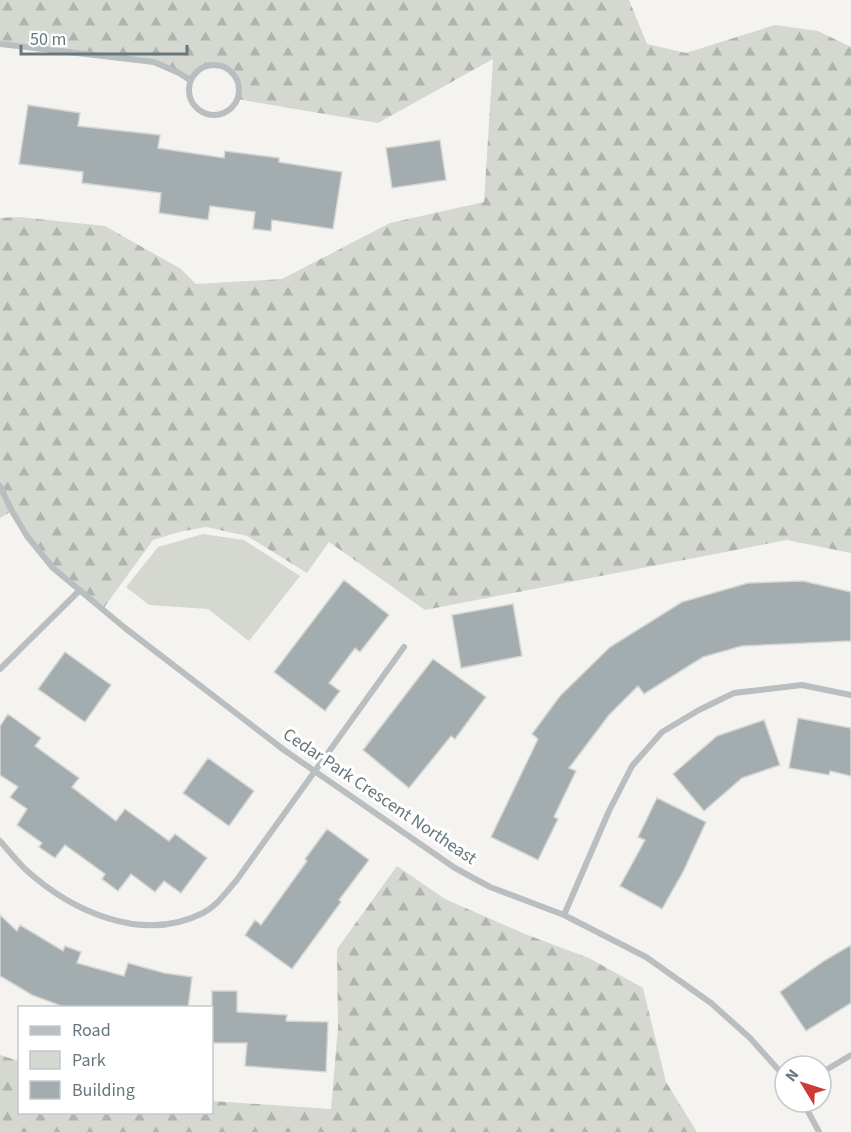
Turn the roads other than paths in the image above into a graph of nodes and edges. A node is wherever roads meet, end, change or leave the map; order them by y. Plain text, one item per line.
1 (0, 44) edge
2 (190, 80) junction
3 (0, 486) edge
4 (80, 590) junction
5 (404, 647) dead end
6 (0, 669) edge
7 (851, 695) edge
8 (315, 772) junction
9 (0, 842) edge
10 (564, 915) junction
11 (851, 1055) edge
12 (773, 1064) edge
13 (833, 1066) edge
14 (810, 1114) edge
15 (819, 1132) edge

1 - 2 street
2 - 2 street
3 - 4 street, Cedar Park Crescent Northeast
4 - 6 street
4 - 8 street, Cedar Park Crescent Northeast
5 - 8 street
7 - 10 street
8 - 9 street
8 - 10 street, Cedar Park Crescent Northeast
10 - 12 street, Cedar Park Crescent Northeast
11 - 13 street
14 - 15 street

